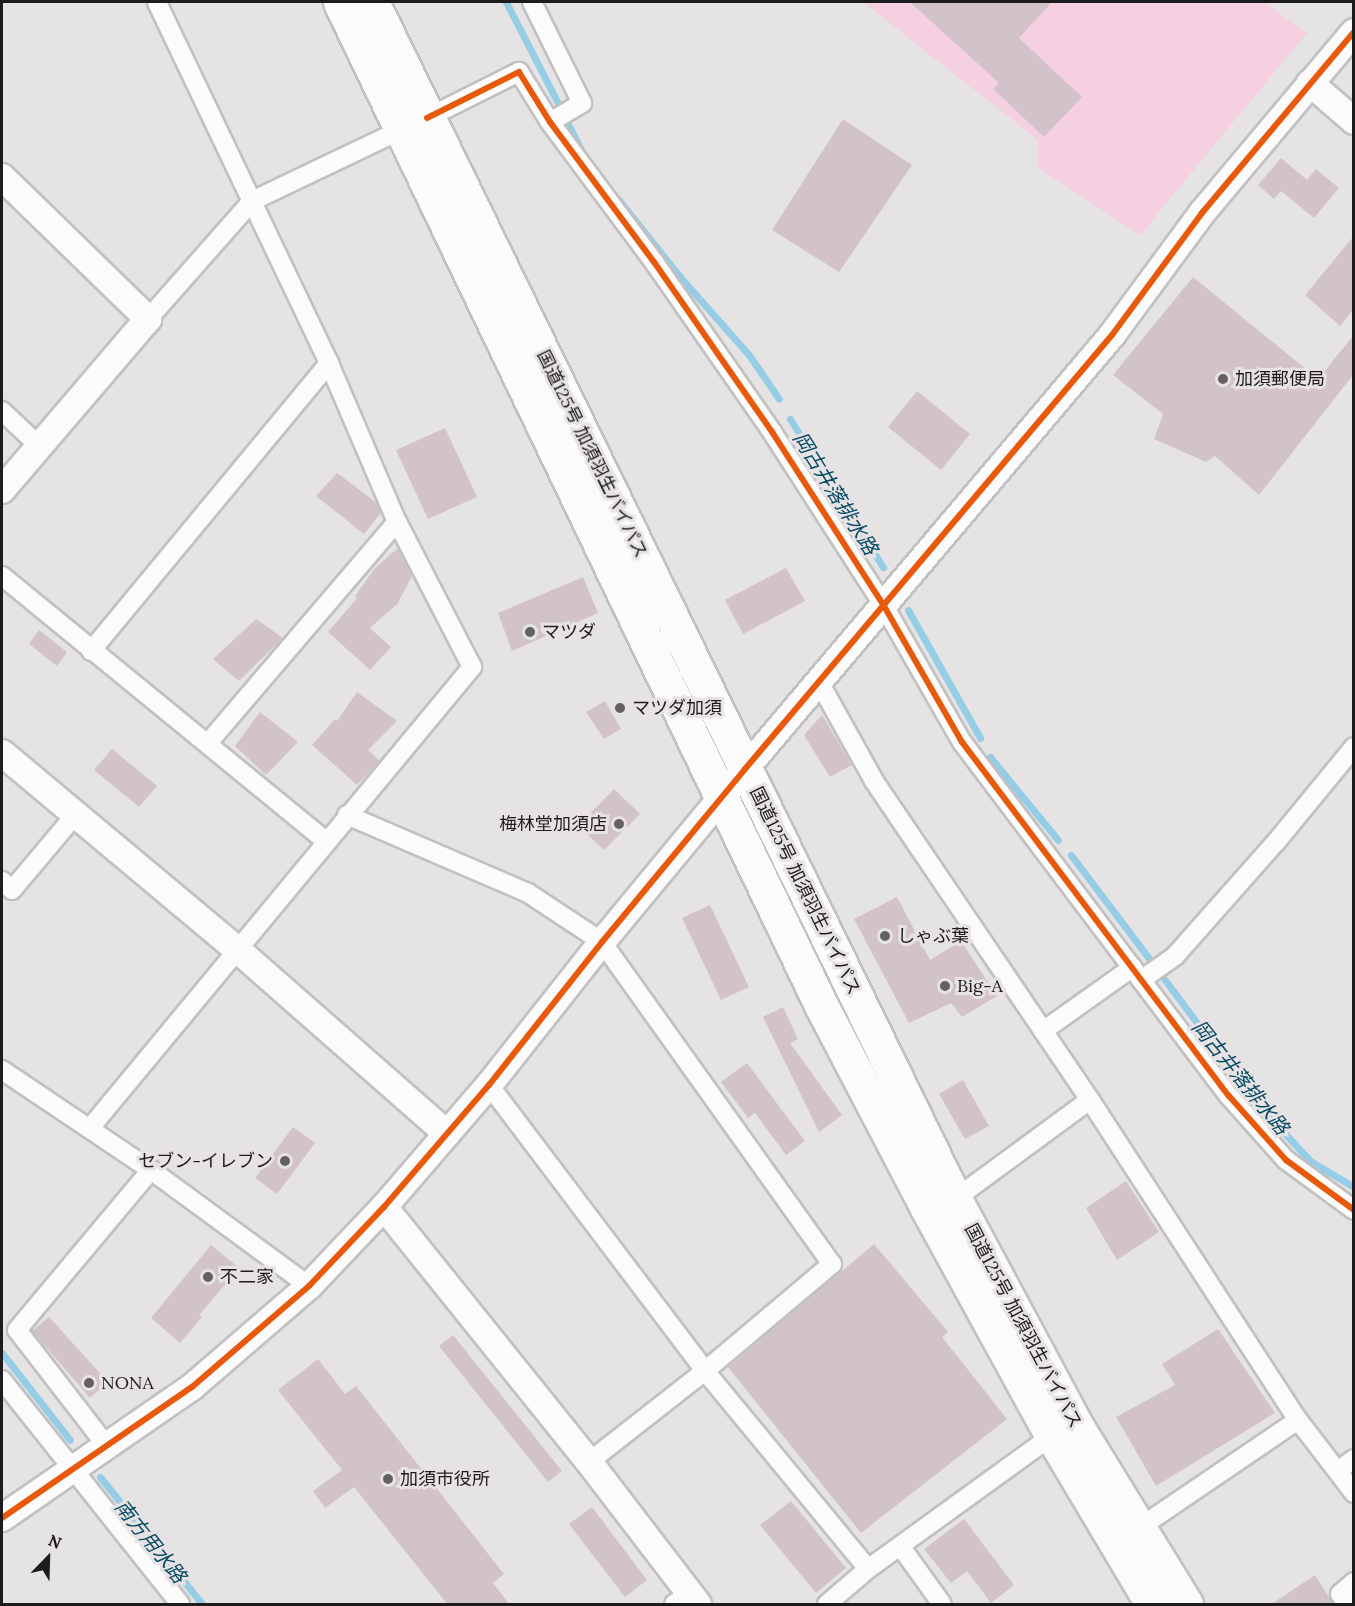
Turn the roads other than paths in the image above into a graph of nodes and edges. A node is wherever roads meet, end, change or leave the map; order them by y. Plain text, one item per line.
1 (157, 2) edge
2 (340, 2) edge
3 (372, 2) edge
4 (532, 2) edge
5 (1353, 32) edge
6 (1310, 83) junction
7 (561, 115) junction
8 (1353, 121) edge
9 (415, 124) junction
10 (2, 177) edge
11 (252, 201) junction
12 (148, 320) junction
13 (328, 363) junction
14 (2, 411) edge
15 (38, 445) junction
16 (2, 490) edge
17 (397, 522) junction
18 (2, 576) edge
19 (892, 596) junction
20 (91, 651) junction
21 (819, 682) junction
22 (208, 743) junction
23 (1353, 747) edge
24 (2, 753) edge
25 (745, 769) junction
26 (722, 797) junction
27 (76, 814) junction
28 (347, 815) junction
29 (327, 842) junction
30 (2, 881) edge
31 (602, 942) junction
32 (238, 951) junction
33 (1147, 971) junction
34 (1043, 1031) junction
35 (2, 1070) edge
36 (489, 1085) junction
37 (1090, 1100) junction
38 (90, 1128) junction
39 (447, 1134) junction
40 (151, 1170) junction
41 (954, 1199) junction
42 (384, 1207) junction
43 (1353, 1210) edge
44 (309, 1286) junction
45 (705, 1371) junction
46 (2, 1380) edge
47 (1298, 1420) junction
48 (1052, 1436) junction
49 (106, 1445) junction
50 (1353, 1459) edge
51 (589, 1462) junction
52 (71, 1470) junction
53 (1338, 1471) junction
54 (1353, 1492) edge
55 (2, 1518) edge
56 (1139, 1528) junction
57 (901, 1547) junction
58 (868, 1569) junction
59 (1353, 1582) edge
60 (687, 1601) edge
61 (180, 1605) edge
62 (827, 1605) edge
63 (942, 1605) edge
64 (1152, 1605) edge
65 (1186, 1605) edge
66 (1347, 1605) edge

1 - 11 street
2 - 9 highway, 国道125号 加須羽生バイパス
3 - 9 highway, 国道125号 加須羽生バイパス
4 - 7 street
5 - 6 street
6 - 8 street
6 - 19 street
7 - 9 street
7 - 19 street
9 - 11 street
9 - 25 highway, 国道125号 加須羽生バイパス
9 - 26 highway, 国道125号 加須羽生バイパス
10 - 12 street
11 - 12 street
11 - 13 street
12 - 15 street
13 - 17 street
13 - 20 street
14 - 15 street
15 - 16 street
17 - 22 street
17 - 28 street
18 - 20 street
19 - 21 street
19 - 33 street
20 - 22 street
21 - 25 street
21 - 34 street
22 - 29 street
23 - 33 street
24 - 27 street
25 - 26 street
25 - 41 highway, 国道125号 加須羽生バイパス
26 - 31 street
26 - 48 highway, 国道125号 加須羽生バイパス
27 - 30 street
27 - 32 street
28 - 29 street
28 - 31 street
29 - 32 street
31 - 36 street
31 - 45 street
32 - 38 street
32 - 39 street
33 - 34 street
33 - 43 street
34 - 37 street
35 - 38 street
36 - 39 street
36 - 45 street
37 - 41 street
37 - 47 street
38 - 40 street
39 - 42 street
40 - 44 street
40 - 49 street
41 - 56 highway, 国道125号 加須羽生バイパス
42 - 44 street
42 - 51 street
44 - 49 street
45 - 51 street
45 - 58 street
46 - 52 street
47 - 53 street
47 - 56 street
48 - 57 street
48 - 64 highway, 国道125号 加須羽生バイパス
49 - 52 street
50 - 53 street
51 - 60 street
52 - 55 street
52 - 61 street
53 - 54 street
56 - 65 highway, 国道125号 加須羽生バイパス
57 - 58 street
57 - 63 street
58 - 62 street
59 - 66 street

